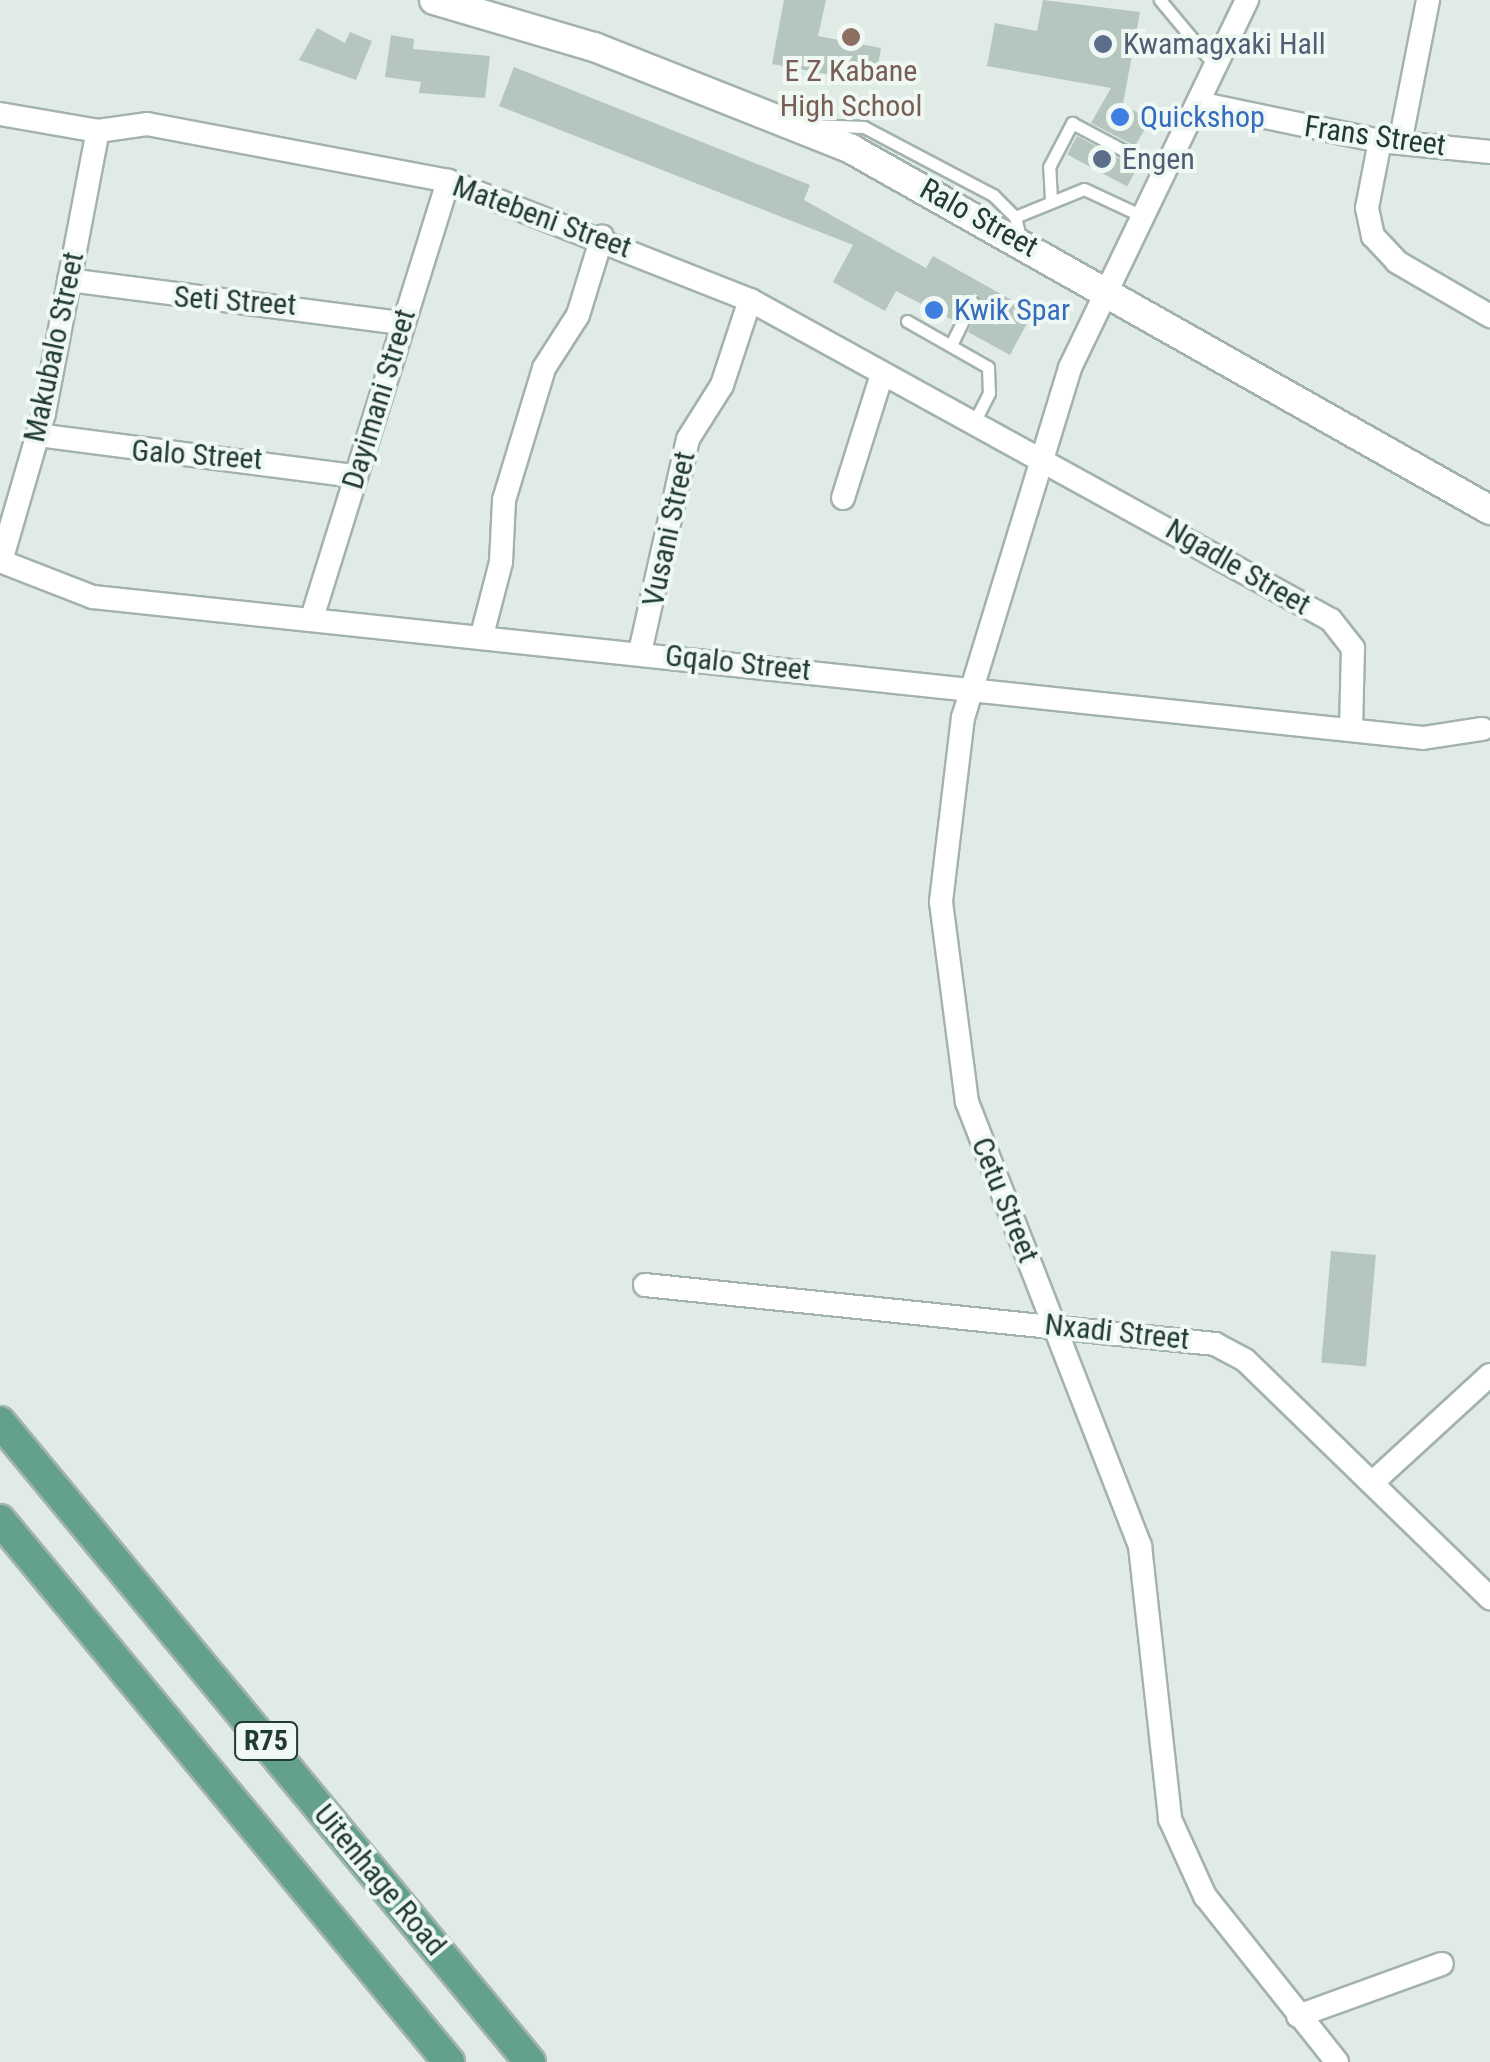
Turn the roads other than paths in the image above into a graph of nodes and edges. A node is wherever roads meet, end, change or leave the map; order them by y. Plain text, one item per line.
1 (434, 0) edge
2 (1160, 0) edge
3 (1247, 0) edge
4 (1428, 0) edge
5 (1219, 70) junction
6 (1203, 104) junction
7 (0, 114) edge
8 (98, 131) junction
9 (1390, 142) junction
10 (1490, 152) edge
11 (1166, 174) junction
12 (448, 181) junction
13 (1051, 200) junction
14 (1142, 216) junction
15 (1018, 229) junction
16 (602, 238) junction
17 (68, 280) junction
18 (1103, 288) junction
19 (750, 300) junction
20 (972, 302) dead end
21 (1490, 316) edge
22 (907, 320) dead end
23 (402, 323) junction
24 (951, 345) junction
25 (882, 374) junction
26 (973, 425) junction
27 (38, 435) junction
28 (1040, 462) junction
29 (355, 476) junction
30 (842, 498) dead end
31 (1490, 510) edge
32 (1, 561) edge
33 (312, 618) junction
34 (482, 635) junction
35 (640, 652) junction
36 (971, 687) junction
37 (1351, 729) junction
38 (1482, 729) dead end
39 (645, 1284) dead end
40 (1056, 1325) junction
41 (1490, 1375) edge
42 (0, 1422) edge
43 (1372, 1483) junction
44 (0, 1520) edge
45 (1490, 1598) edge
46 (1442, 1964) dead end
47 (1298, 2016) junction
48 (449, 2062) edge
49 (530, 2062) edge
50 (1337, 2062) edge

1 - 15 street, Ralo Street
2 - 5 lane
3 - 5 street, Cetu Street
4 - 9 street
5 - 6 street, Cetu Street
6 - 9 street, Frans Street
6 - 11 street, Cetu Street
7 - 8 street, Matebeni Street
8 - 12 street, Matebeni Street
8 - 17 street, Makubalo Street
9 - 10 street, Frans Street
9 - 21 street
11 - 13 lane
11 - 14 street, Cetu Street
12 - 16 street, Matebeni Street
12 - 23 street, Dayimani Street
13 - 14 lane
13 - 15 lane
14 - 18 street, Cetu Street
15 - 18 street, Ralo Street
16 - 19 street, Matebeni Street
16 - 34 street
17 - 23 street, Seti Street
17 - 27 street, Makubalo Street
18 - 28 street, Cetu Street
18 - 31 street, Ralo Street
19 - 25 street, Matebeni Street
19 - 35 street, Vusani Street
20 - 24 lane
22 - 24 lane
23 - 29 street, Dayimani Street
24 - 26 lane
25 - 26 street, Matebeni Street
25 - 30 street
26 - 28 street, Matebeni Street
27 - 29 street, Galo Street
27 - 32 street, Makubalo Street
28 - 36 street, Cetu Street
28 - 37 street, Ngadle Street
29 - 33 street, Dayimani Street
32 - 33 street, Gqalo Street
33 - 34 street, Gqalo Street
34 - 35 street, Gqalo Street
35 - 36 street, Gqalo Street
36 - 37 street, Gqalo Street
36 - 40 street, Cetu Street
37 - 38 street, Gqalo Street
39 - 40 street, Nxadi Street
40 - 43 street, Nxadi Street
40 - 47 street, Cetu Street
41 - 43 street
42 - 49 main road, Uitenhage Road / R75
43 - 45 street, Nxadi Street
44 - 48 main road, Uitenhage Road / R75
46 - 47 street
47 - 50 street, Cetu Street

